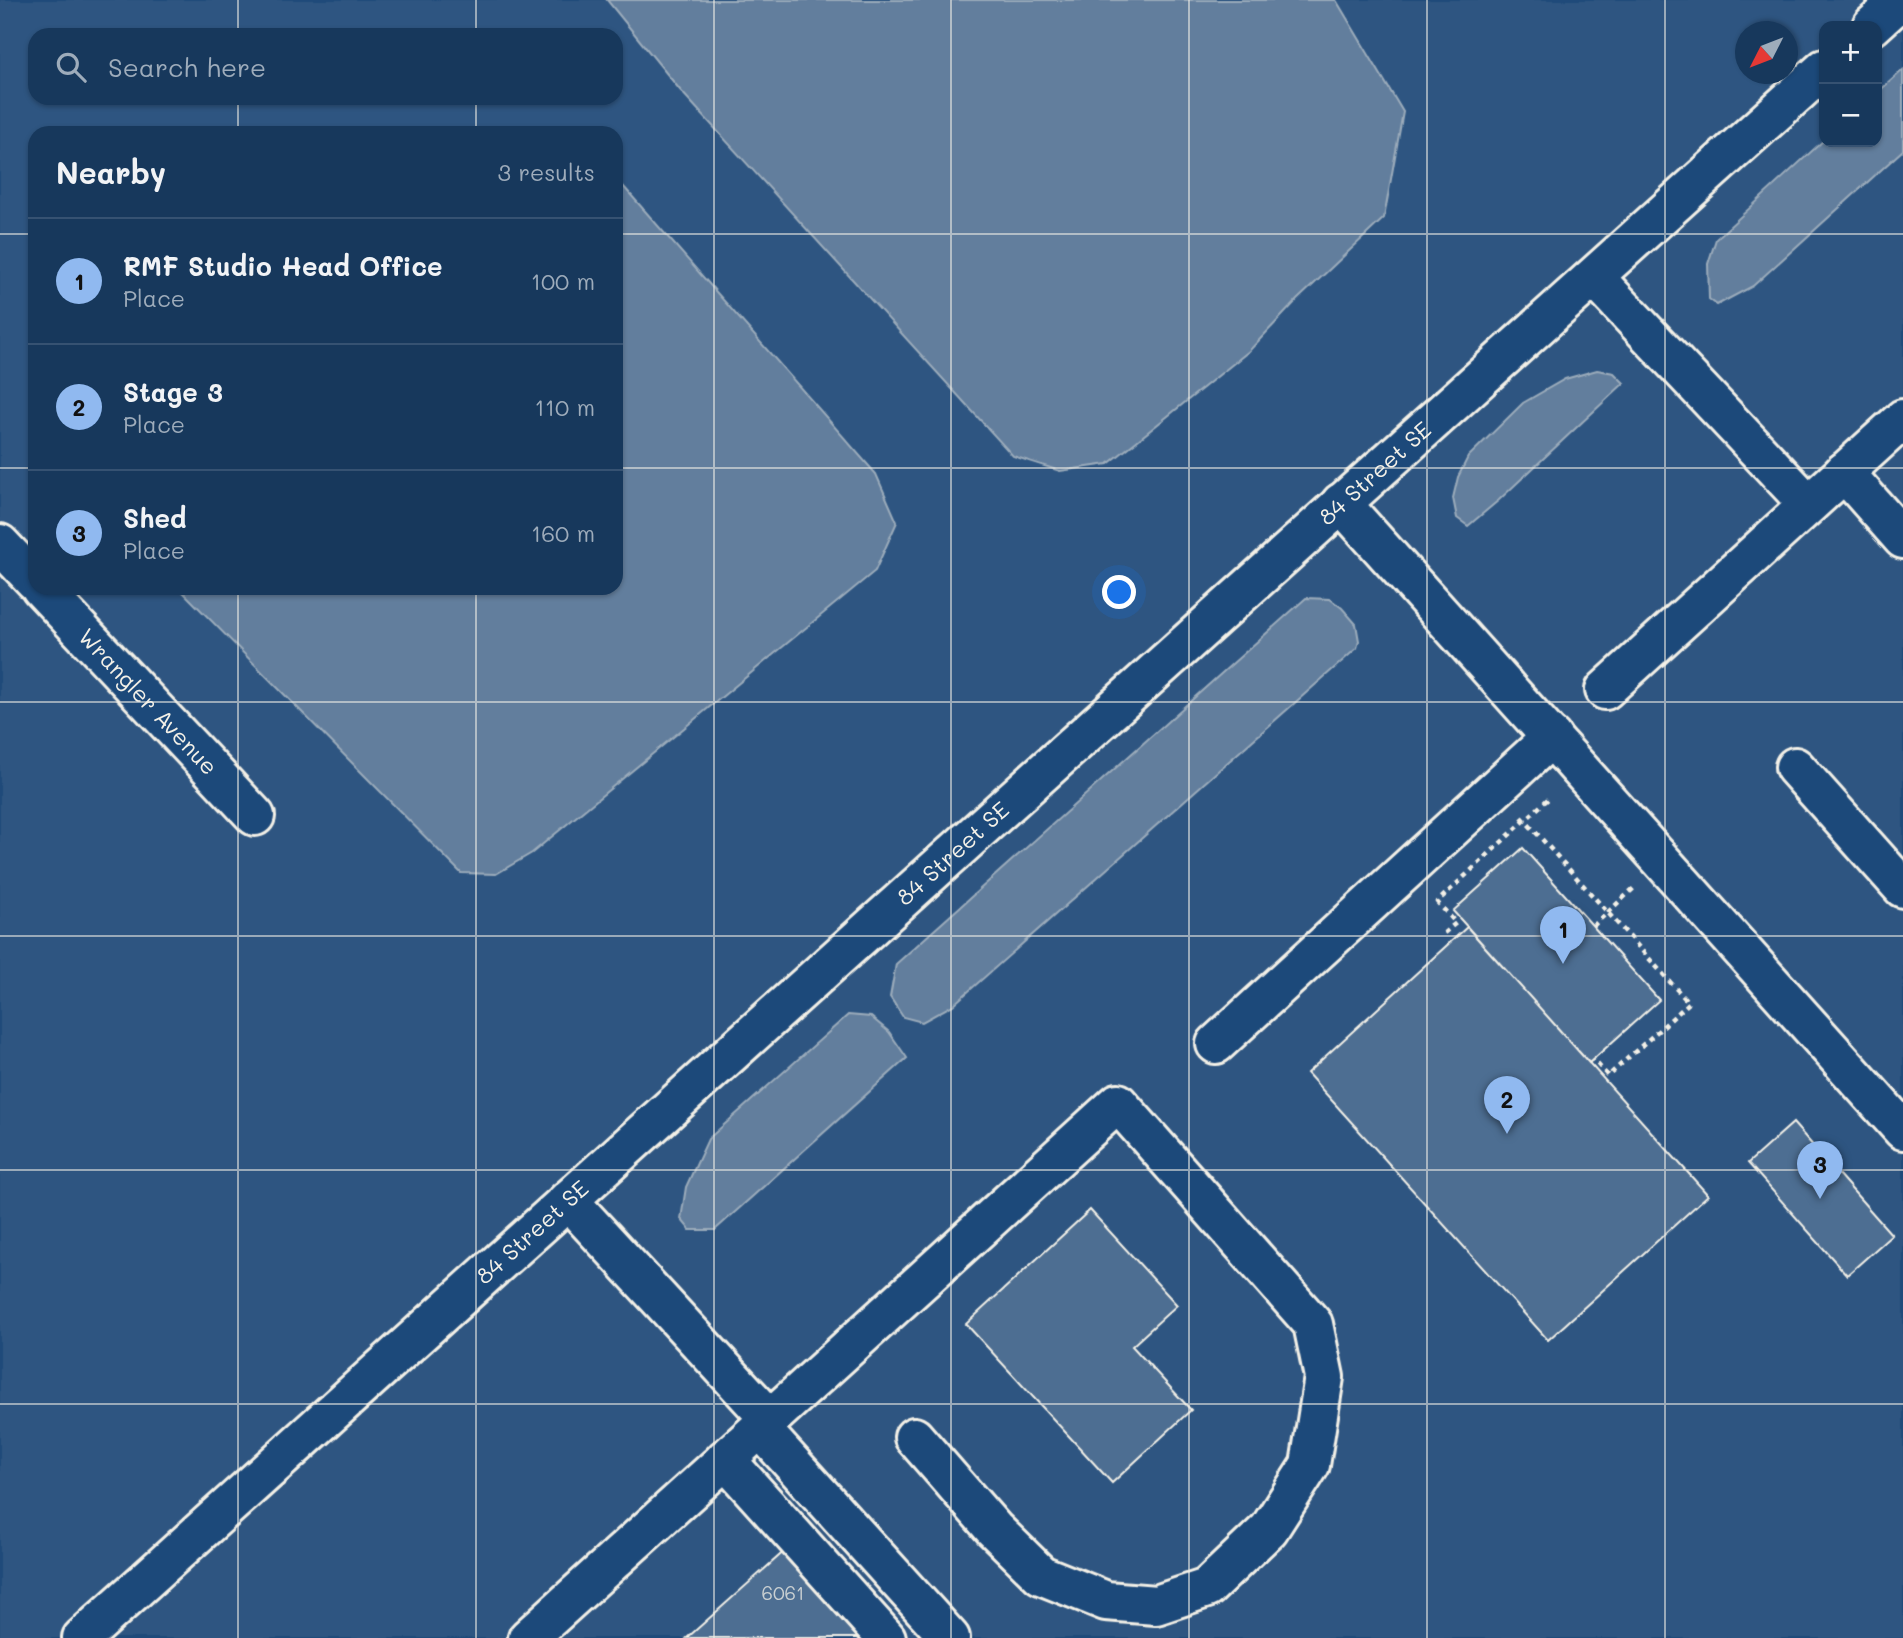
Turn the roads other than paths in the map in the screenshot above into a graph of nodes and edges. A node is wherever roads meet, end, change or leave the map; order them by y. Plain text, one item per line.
1 (1901, 0) edge
2 (1878, 21) edge
3 (1819, 74) edge
4 (1594, 277) junction
5 (1903, 419) edge
6 (1844, 472) junction
7 (1341, 503) junction
8 (1808, 504) junction
9 (1903, 539) edge
10 (0, 544) edge
11 (28, 574) edge
12 (48, 595) edge
13 (1605, 690) dead end
14 (1552, 737) junction
15 (1795, 768) dead end
16 (256, 816) dead end
17 (1903, 888) edge
18 (1216, 1044) dead end
19 (1903, 1130) edge
20 (568, 1200) junction
21 (765, 1423) junction
22 (914, 1437) dead end
23 (725, 1460) junction
24 (82, 1638) edge
25 (528, 1638) edge
26 (886, 1638) edge
27 (950, 1638) edge

1 - 2 street
3 - 4 street, 84 Street SE
4 - 7 street, 84 Street SE
4 - 8 street
5 - 6 street
6 - 8 street
6 - 9 street
7 - 14 street
7 - 20 street, 84 Street SE
8 - 13 street
10 - 11 street
12 - 16 street, Wrangler Avenue
14 - 18 street
14 - 19 street
15 - 17 street
20 - 21 street
20 - 24 street, 84 Street SE
21 - 22 street
21 - 23 street
21 - 27 street
23 - 25 street
23 - 26 street

